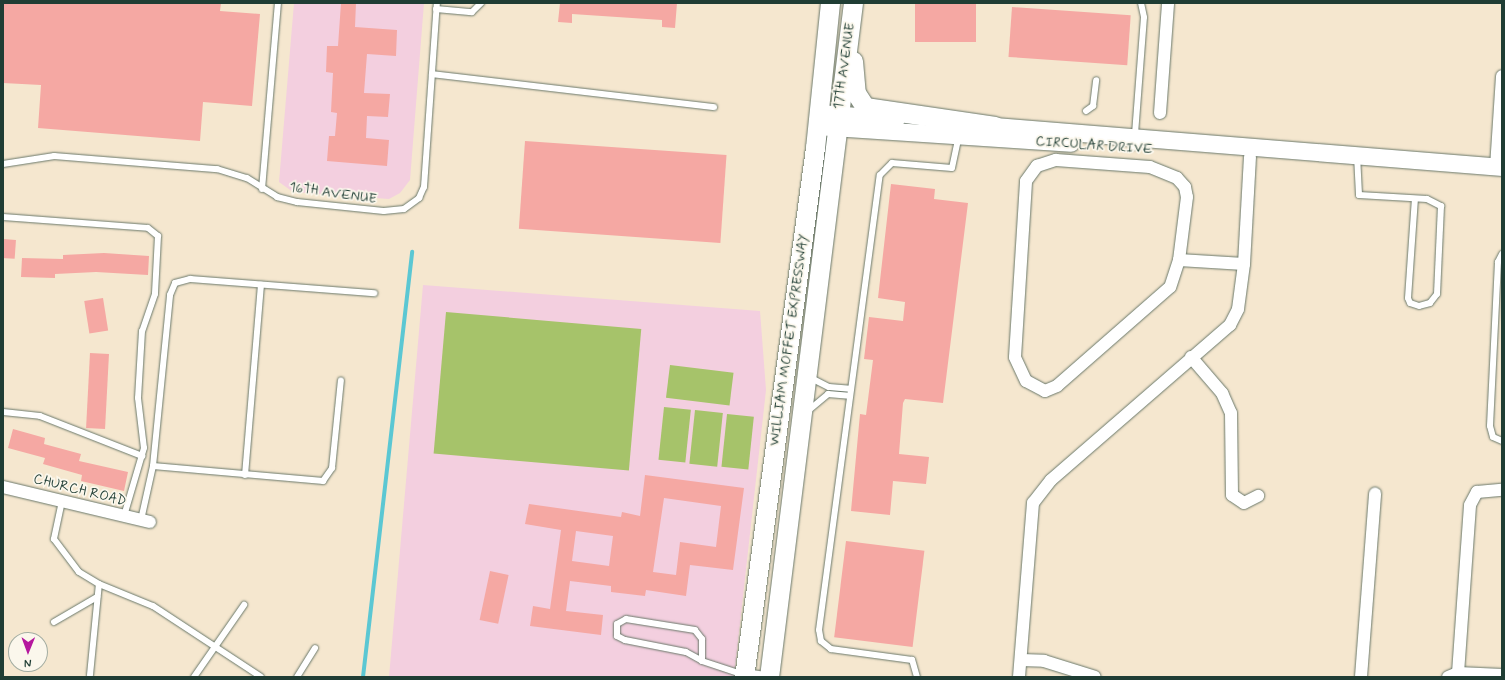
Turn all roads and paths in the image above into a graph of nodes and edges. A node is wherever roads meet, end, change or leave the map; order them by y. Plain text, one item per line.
1 (278, 3) edge
2 (481, 3) edge
3 (817, 3) edge
4 (830, 3) edge
5 (853, 3) edge
6 (1141, 3) edge
7 (1168, 3) edge
8 (436, 6) edge
9 (849, 36) junction
10 (824, 50) junction
11 (432, 74) junction
12 (1502, 76) edge
13 (1096, 80) dead end
14 (714, 107) dead end
15 (1086, 111) dead end
16 (1160, 113) dead end
17 (818, 120) junction
18 (837, 122) junction
19 (995, 126) junction
20 (959, 136) junction
21 (1134, 142) junction
22 (1250, 157) junction
23 (1361, 158) junction
24 (3, 164) edge
25 (1499, 167) edge
26 (262, 189) junction
27 (1415, 199) junction
28 (3, 217) edge
29 (1502, 254) edge
30 (1178, 260) junction
31 (1244, 264) junction
32 (261, 285) junction
33 (374, 293) dead end
34 (1191, 357) junction
35 (806, 375) junction
36 (341, 380) dead end
37 (849, 392) junction
38 (3, 412) edge
39 (801, 420) junction
40 (1502, 441) edge
41 (142, 456) junction
42 (153, 466) junction
43 (245, 475) junction
44 (3, 486) edge
45 (1502, 490) edge
46 (1375, 494) dead end
47 (1258, 496) dead end
48 (62, 501) junction
49 (124, 516) junction
50 (146, 521) joint
51 (98, 584) junction
52 (97, 596) junction
53 (244, 605) dead end
54 (54, 622) dead end
55 (215, 647) junction
56 (315, 648) dead end
57 (1020, 660) junction
58 (702, 661) junction
59 (90, 675) dead end
60 (1453, 675) edge
61 (1502, 675) edge
62 (750, 676) edge
63 (194, 677) edge
64 (262, 677) edge
65 (297, 677) edge
66 (769, 677) edge
67 (917, 677) edge
68 (1020, 677) edge
69 (1095, 677) edge
70 (1361, 677) edge

1 - 26 lane
2 - 8 lane
3 - 10 main road
4 - 10 main road, WILLIAM MOFFET EXPRESSWAY
5 - 9 main road, 17TH AVENUE
6 - 21 lane
7 - 16 street
8 - 11 lane, 16TH AVENUE
9 - 18 main road, 17TH AVENUE
9 - 19 main road
10 - 17 main road, WILLIAM MOFFET EXPRESSWAY
11 - 14 lane
11 - 26 lane, 16TH AVENUE
12 - 25 street
13 - 15 lane
17 - 18 street, CIRCULAR DRIVE
17 - 62 main road, WILLIAM MOFFET EXPRESSWAY
18 - 19 street, CIRCULAR DRIVE
18 - 20 street, CIRCULAR DRIVE
18 - 35 main road, WILLIAM MOFFET EXPRESSWAY
19 - 21 street, CIRCULAR DRIVE
20 - 21 street, CIRCULAR DRIVE
20 - 37 lane
21 - 22 street, CIRCULAR DRIVE
21 - 23 street, CIRCULAR DRIVE
22 - 23 street, CIRCULAR DRIVE
22 - 31 street
23 - 25 street, CIRCULAR DRIVE
23 - 27 lane
24 - 26 lane, 16TH AVENUE
27 - 27 lane
28 - 41 lane
29 - 40 lane
30 - 30 street
30 - 31 street
31 - 34 street
32 - 33 lane
32 - 42 lane
32 - 43 lane
34 - 47 street
34 - 57 street
35 - 37 lane
35 - 39 main road, WILLIAM MOFFET EXPRESSWAY
36 - 43 lane
37 - 39 lane
37 - 67 lane
38 - 41 lane
39 - 66 main road, WILLIAM MOFFET EXPRESSWAY
41 - 49 lane
42 - 43 lane
42 - 50 lane
44 - 48 street, CHURCH ROAD
45 - 60 street
46 - 70 street
48 - 49 street, CHURCH ROAD
48 - 51 lane
49 - 50 street, CHURCH ROAD
51 - 52 lane
51 - 55 lane
52 - 54 lane
52 - 59 lane
53 - 55 lane
55 - 63 lane
55 - 64 lane
56 - 65 lane
57 - 68 street
57 - 69 street
58 - 58 lane
58 - 62 lane
60 - 61 street

